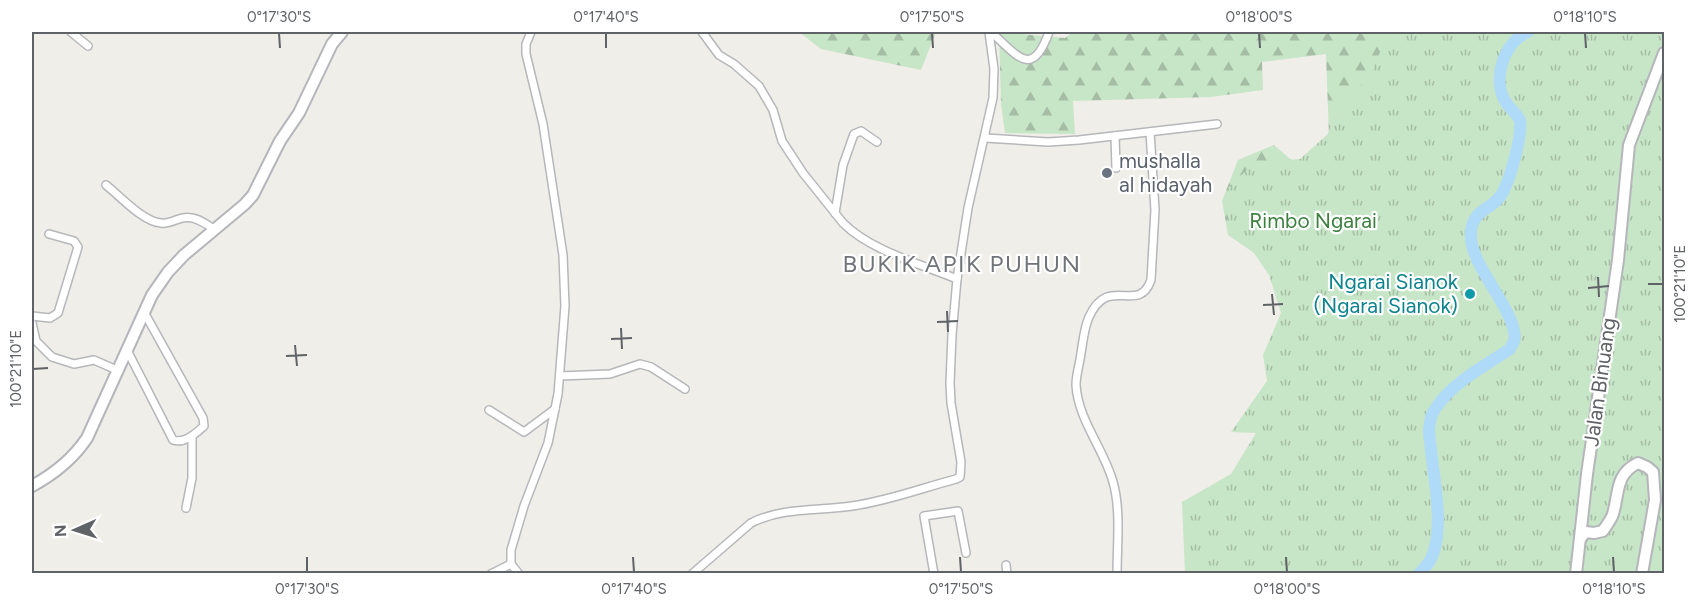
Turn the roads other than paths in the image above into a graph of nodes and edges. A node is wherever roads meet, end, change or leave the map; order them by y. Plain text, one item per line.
1 (71, 32) edge
2 (342, 32) edge
3 (531, 32) edge
4 (702, 32) edge
5 (990, 32) edge
6 (1049, 32) edge
7 (88, 46) dead end
8 (1665, 52) edge
9 (1217, 123) dead end
10 (1150, 132) junction
11 (1115, 136) junction
12 (985, 138) junction
13 (878, 142) dead end
14 (1116, 168) dead end
15 (106, 185) dead end
16 (835, 213) junction
17 (214, 229) junction
18 (49, 234) dead end
19 (957, 279) junction
20 (144, 312) junction
21 (32, 316) edge
22 (32, 323) edge
23 (128, 351) junction
24 (119, 370) junction
25 (560, 376) junction
26 (685, 389) dead end
27 (555, 409) junction
28 (489, 410) dead end
29 (192, 436) junction
30 (32, 486) edge
31 (186, 508) dead end
32 (1581, 538) junction
33 (966, 553) dead end
34 (511, 564) junction
35 (1006, 565) dead end
36 (491, 573) edge
37 (519, 573) edge
38 (692, 573) edge
39 (934, 573) edge
40 (1007, 573) edge
41 (1117, 573) edge
42 (1576, 573) edge
43 (1642, 573) edge

1 - 7 street
2 - 17 street
3 - 25 street
4 - 16 street
5 - 6 street
5 - 12 street
8 - 32 street, Jalan Binuang
9 - 10 street
10 - 11 street
10 - 41 street
11 - 12 street
11 - 14 street
12 - 19 street
13 - 16 street
15 - 17 street
16 - 19 street
17 - 20 street
18 - 21 street
19 - 38 street
20 - 23 street
20 - 29 street
22 - 24 street
23 - 24 street
23 - 29 street
24 - 30 street
25 - 26 street
25 - 27 street
27 - 28 street
27 - 34 street
29 - 31 street
32 - 42 street, Jalan Binuang
32 - 43 street
33 - 39 street
34 - 36 street
34 - 37 street
35 - 40 street

